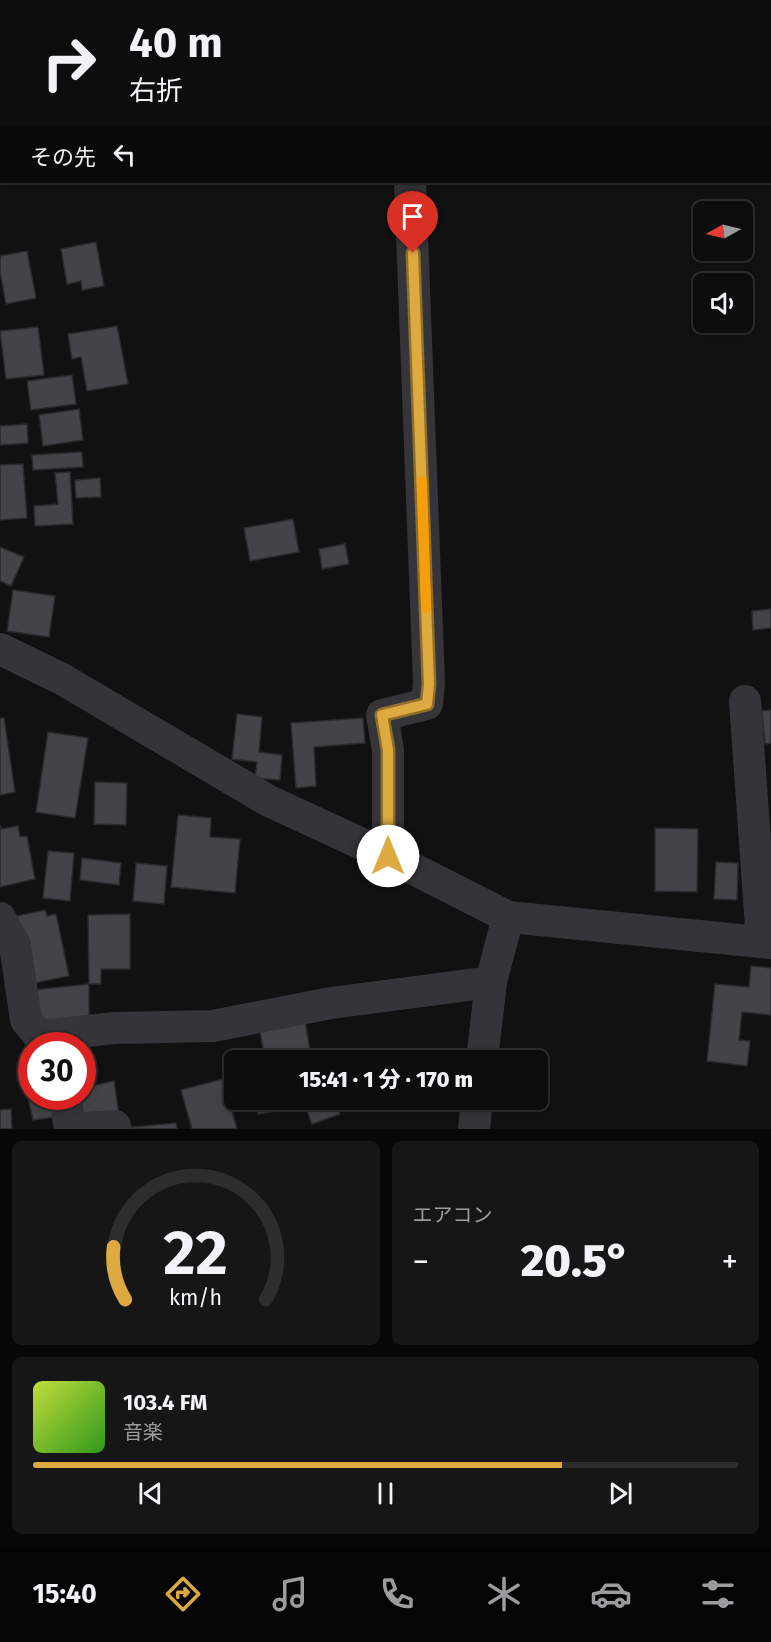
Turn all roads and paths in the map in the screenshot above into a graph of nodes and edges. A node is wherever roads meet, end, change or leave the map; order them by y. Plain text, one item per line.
1 (410, 183) edge
2 (0, 649) edge
3 (745, 701) dead end
4 (761, 780) edge
5 (388, 856) junction
6 (508, 916) junction
7 (0, 918) edge
8 (766, 942) edge
9 (491, 982) junction
10 (36, 1032) edge
11 (95, 1032) edge
12 (483, 1050) edge
13 (67, 1110) edge
14 (476, 1110) edge
15 (115, 1129) edge
16 (474, 1129) edge

1 - 5 street
2 - 5 street
3 - 4 street
4 - 8 street
5 - 6 street
6 - 8 street
6 - 9 street
7 - 10 street
9 - 11 street
9 - 12 street
13 - 15 street
14 - 16 street

